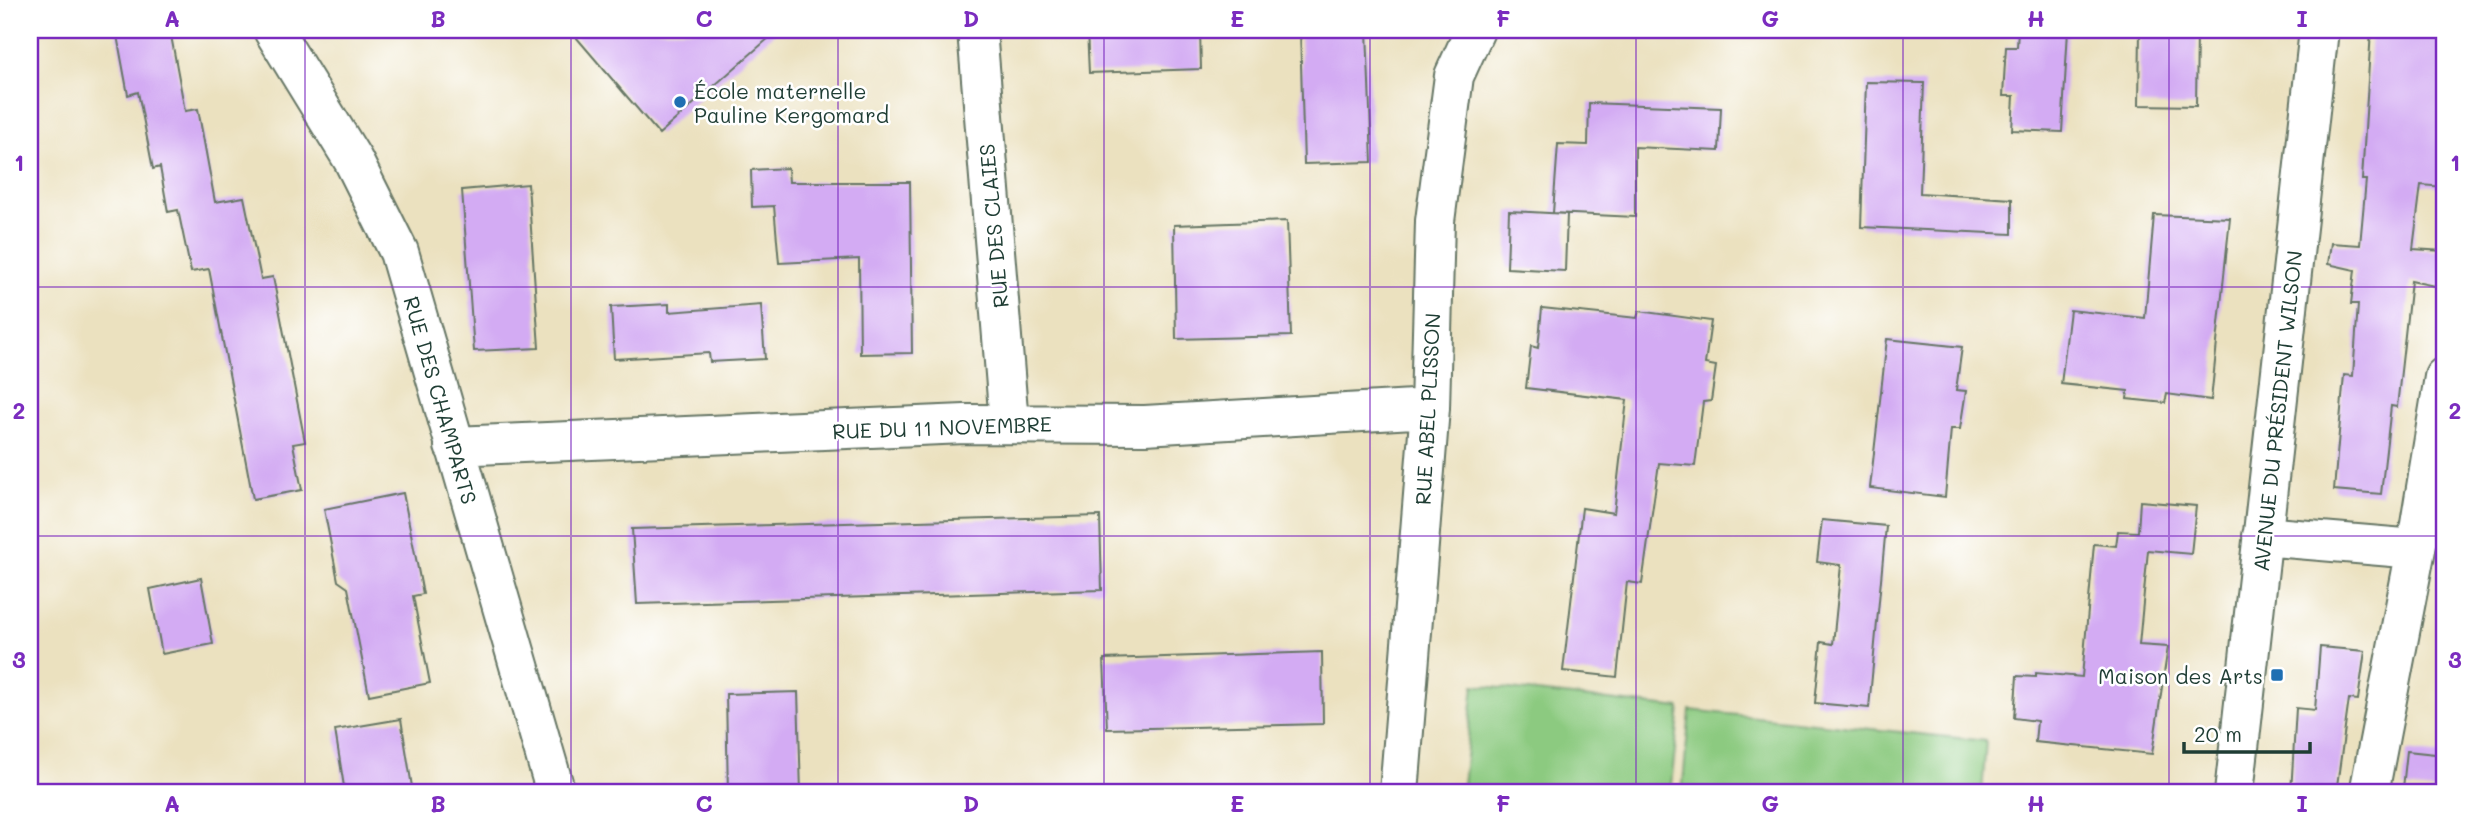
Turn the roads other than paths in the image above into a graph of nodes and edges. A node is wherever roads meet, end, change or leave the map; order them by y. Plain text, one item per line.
1 (273, 30) edge
2 (977, 30) edge
3 (1475, 30) edge
4 (2319, 30) edge
5 (2444, 377) edge
6 (1430, 408) junction
7 (1009, 423) junction
8 (454, 446) junction
9 (2262, 536) junction
10 (2416, 548) junction
11 (556, 793) edge
12 (1399, 793) edge
13 (2234, 793) edge
14 (2369, 793) edge

1 - 8 street, RUE DES CHAMPARTS
2 - 7 street, RUE DES CLAIES
3 - 6 street, RUE ABEL PLISSON
4 - 9 street, AVENUE DU PRÉSIDENT WILSON
5 - 10 street
6 - 7 street, RUE DU 11 NOVEMBRE
6 - 12 street, RUE ABEL PLISSON
7 - 8 street, RUE DU 11 NOVEMBRE
8 - 11 street, RUE DES CHAMPARTS
9 - 10 street
9 - 13 street, AVENUE DU PRÉSIDENT WILSON
10 - 14 street

